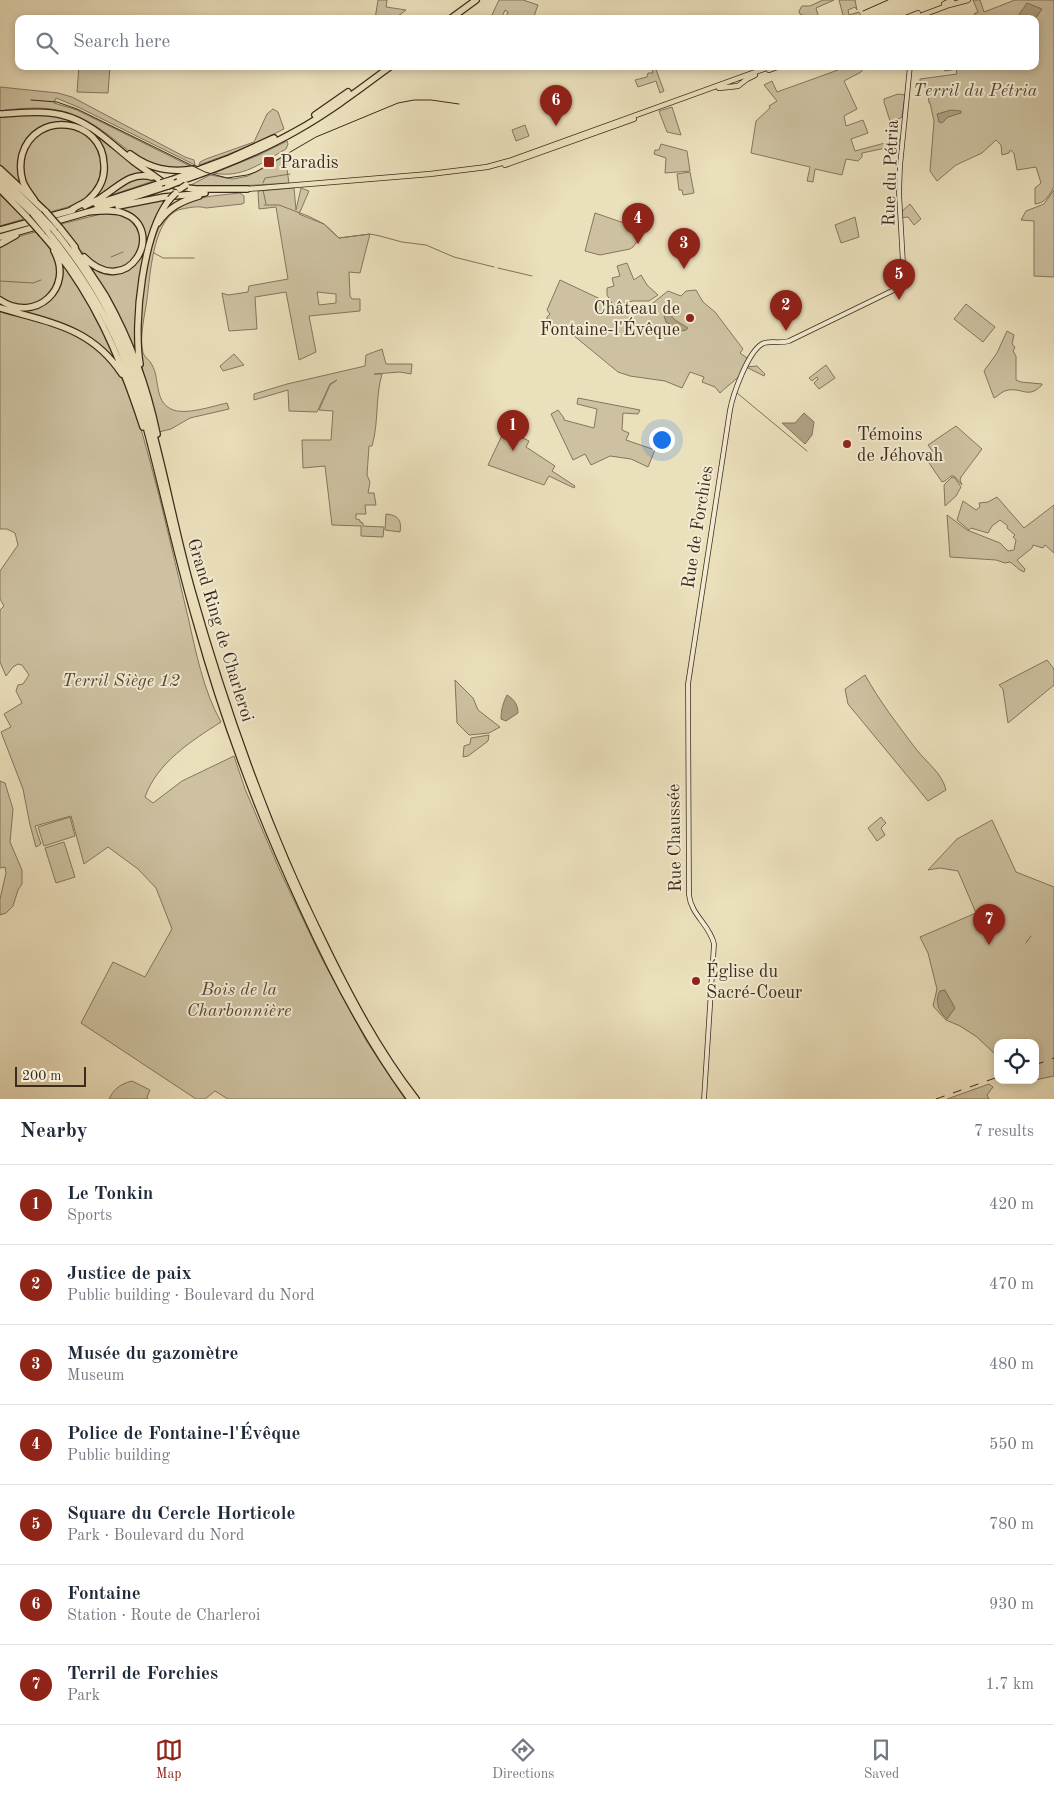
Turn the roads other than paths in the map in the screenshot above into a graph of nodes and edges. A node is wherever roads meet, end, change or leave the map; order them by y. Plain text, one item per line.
1 (476, 0) edge
2 (482, 0) edge
3 (952, 0) edge
4 (968, 0) edge
5 (455, 15) edge
6 (462, 15) edge
7 (918, 15) edge
8 (920, 15) edge
9 (379, 70) edge
10 (385, 70) edge
11 (761, 70) edge
12 (769, 70) edge
13 (910, 70) edge
14 (738, 78) junction
15 (732, 80) junction
16 (742, 84) junction
17 (732, 87) junction
18 (0, 114) edge
19 (587, 134) junction
20 (109, 140) junction
21 (208, 166) junction
22 (214, 169) junction
23 (0, 170) edge
24 (0, 176) edge
25 (0, 182) edge
26 (161, 182) junction
27 (169, 183) junction
28 (247, 189) junction
29 (0, 191) edge
30 (212, 193) junction
31 (35, 201) junction
32 (82, 207) junction
33 (70, 211) junction
34 (96, 211) junction
35 (88, 212) junction
36 (36, 215) junction
37 (29, 228) junction
38 (1, 230) edge
39 (50, 232) junction
40 (152, 233) junction
41 (0, 236) edge
42 (0, 244) edge
43 (73, 245) junction
44 (0, 300) edge
45 (0, 308) edge
46 (760, 346) joint
47 (142, 378) junction
48 (128, 383) junction
49 (161, 486) junction
50 (167, 493) junction
51 (687, 719) joint
52 (410, 1099) edge
53 (416, 1099) edge
54 (704, 1099) edge

1 - 5 highway
2 - 6 highway
3 - 7 main road
4 - 8 main road
9 - 21 highway
10 - 22 highway
11 - 14 main road
12 - 16 main road
13 - 46 main road, Rue du Pétria
14 - 15 main road
14 - 16 main road
15 - 17 main road
15 - 19 main road
16 - 17 main road
17 - 19 main road
18 - 20 highway
19 - 28 main road
20 - 21 highway
20 - 26 highway
21 - 27 highway
22 - 27 highway, bridge
22 - 40 highway, bridge
23 - 31 highway
24 - 36 highway, Grand Ring de Charleroi
25 - 36 highway, Grand Ring de Charleroi
26 - 27 highway, bridge
26 - 28 highway
26 - 32 highway
26 - 32 highway
27 - 35 highway
28 - 30 highway
29 - 36 highway
30 - 34 highway
30 - 40 highway
31 - 33 highway
31 - 36 highway
32 - 33 highway
33 - 38 highway
34 - 35 highway
34 - 43 highway
35 - 37 highway
36 - 39 highway, Grand Ring de Charleroi, bridge
36 - 39 highway, bridge
37 - 41 highway
37 - 42 highway
39 - 43 highway
39 - 44 highway
39 - 48 highway
39 - 49 highway, Grand Ring de Charleroi
39 - 50 highway, Grand Ring de Charleroi
40 - 47 highway
43 - 47 highway
45 - 48 highway
46 - 51 main road, Rue de Forchies
47 - 50 highway
48 - 49 highway
49 - 52 highway, Grand Ring de Charleroi
50 - 53 highway, Grand Ring de Charleroi
51 - 54 main road, Rue Chaussée

